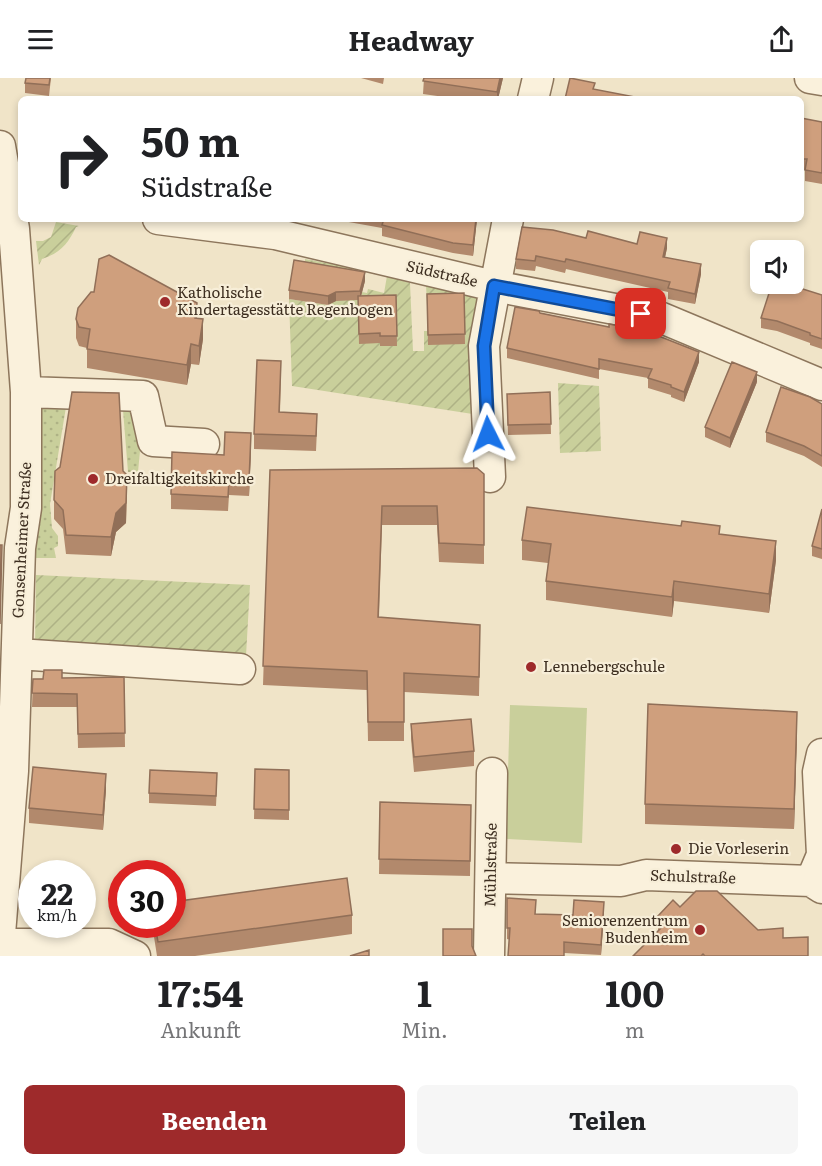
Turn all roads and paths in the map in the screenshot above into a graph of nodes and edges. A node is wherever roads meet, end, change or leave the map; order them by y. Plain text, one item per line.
1 (538, 78) edge
2 (810, 78) edge
3 (822, 80) edge
4 (534, 96) edge
5 (0, 146) edge
6 (10, 200) edge
7 (181, 222) edge
8 (507, 222) edge
9 (494, 286) junction
10 (822, 385) edge
11 (26, 392) junction
12 (204, 444) dead end
13 (490, 477) dead end
14 (10, 547) edge
15 (18, 654) junction
16 (240, 669) dead end
17 (822, 754) edge
18 (6, 771) edge
19 (492, 773) dead end
20 (492, 878) junction
21 (816, 884) edge
22 (0, 934) edge
23 (0, 944) edge
24 (135, 956) edge
25 (489, 956) edge

1 - 4 street
2 - 3 street
5 - 6 street, Gonsenheimer Straße
6 - 11 street, Gonsenheimer Straße
7 - 9 street, Südstraße
8 - 9 street
9 - 10 street, Südstraße
9 - 13 street
11 - 12 street
11 - 14 street, Gonsenheimer Straße
14 - 15 street, Gonsenheimer Straße
15 - 16 street
15 - 18 street, Gonsenheimer Straße
17 - 21 street
18 - 22 street, Gonsenheimer Straße
19 - 20 street, Mühlstraße
20 - 21 street, Schulstraße
20 - 25 street, Mühlstraße
23 - 24 street

